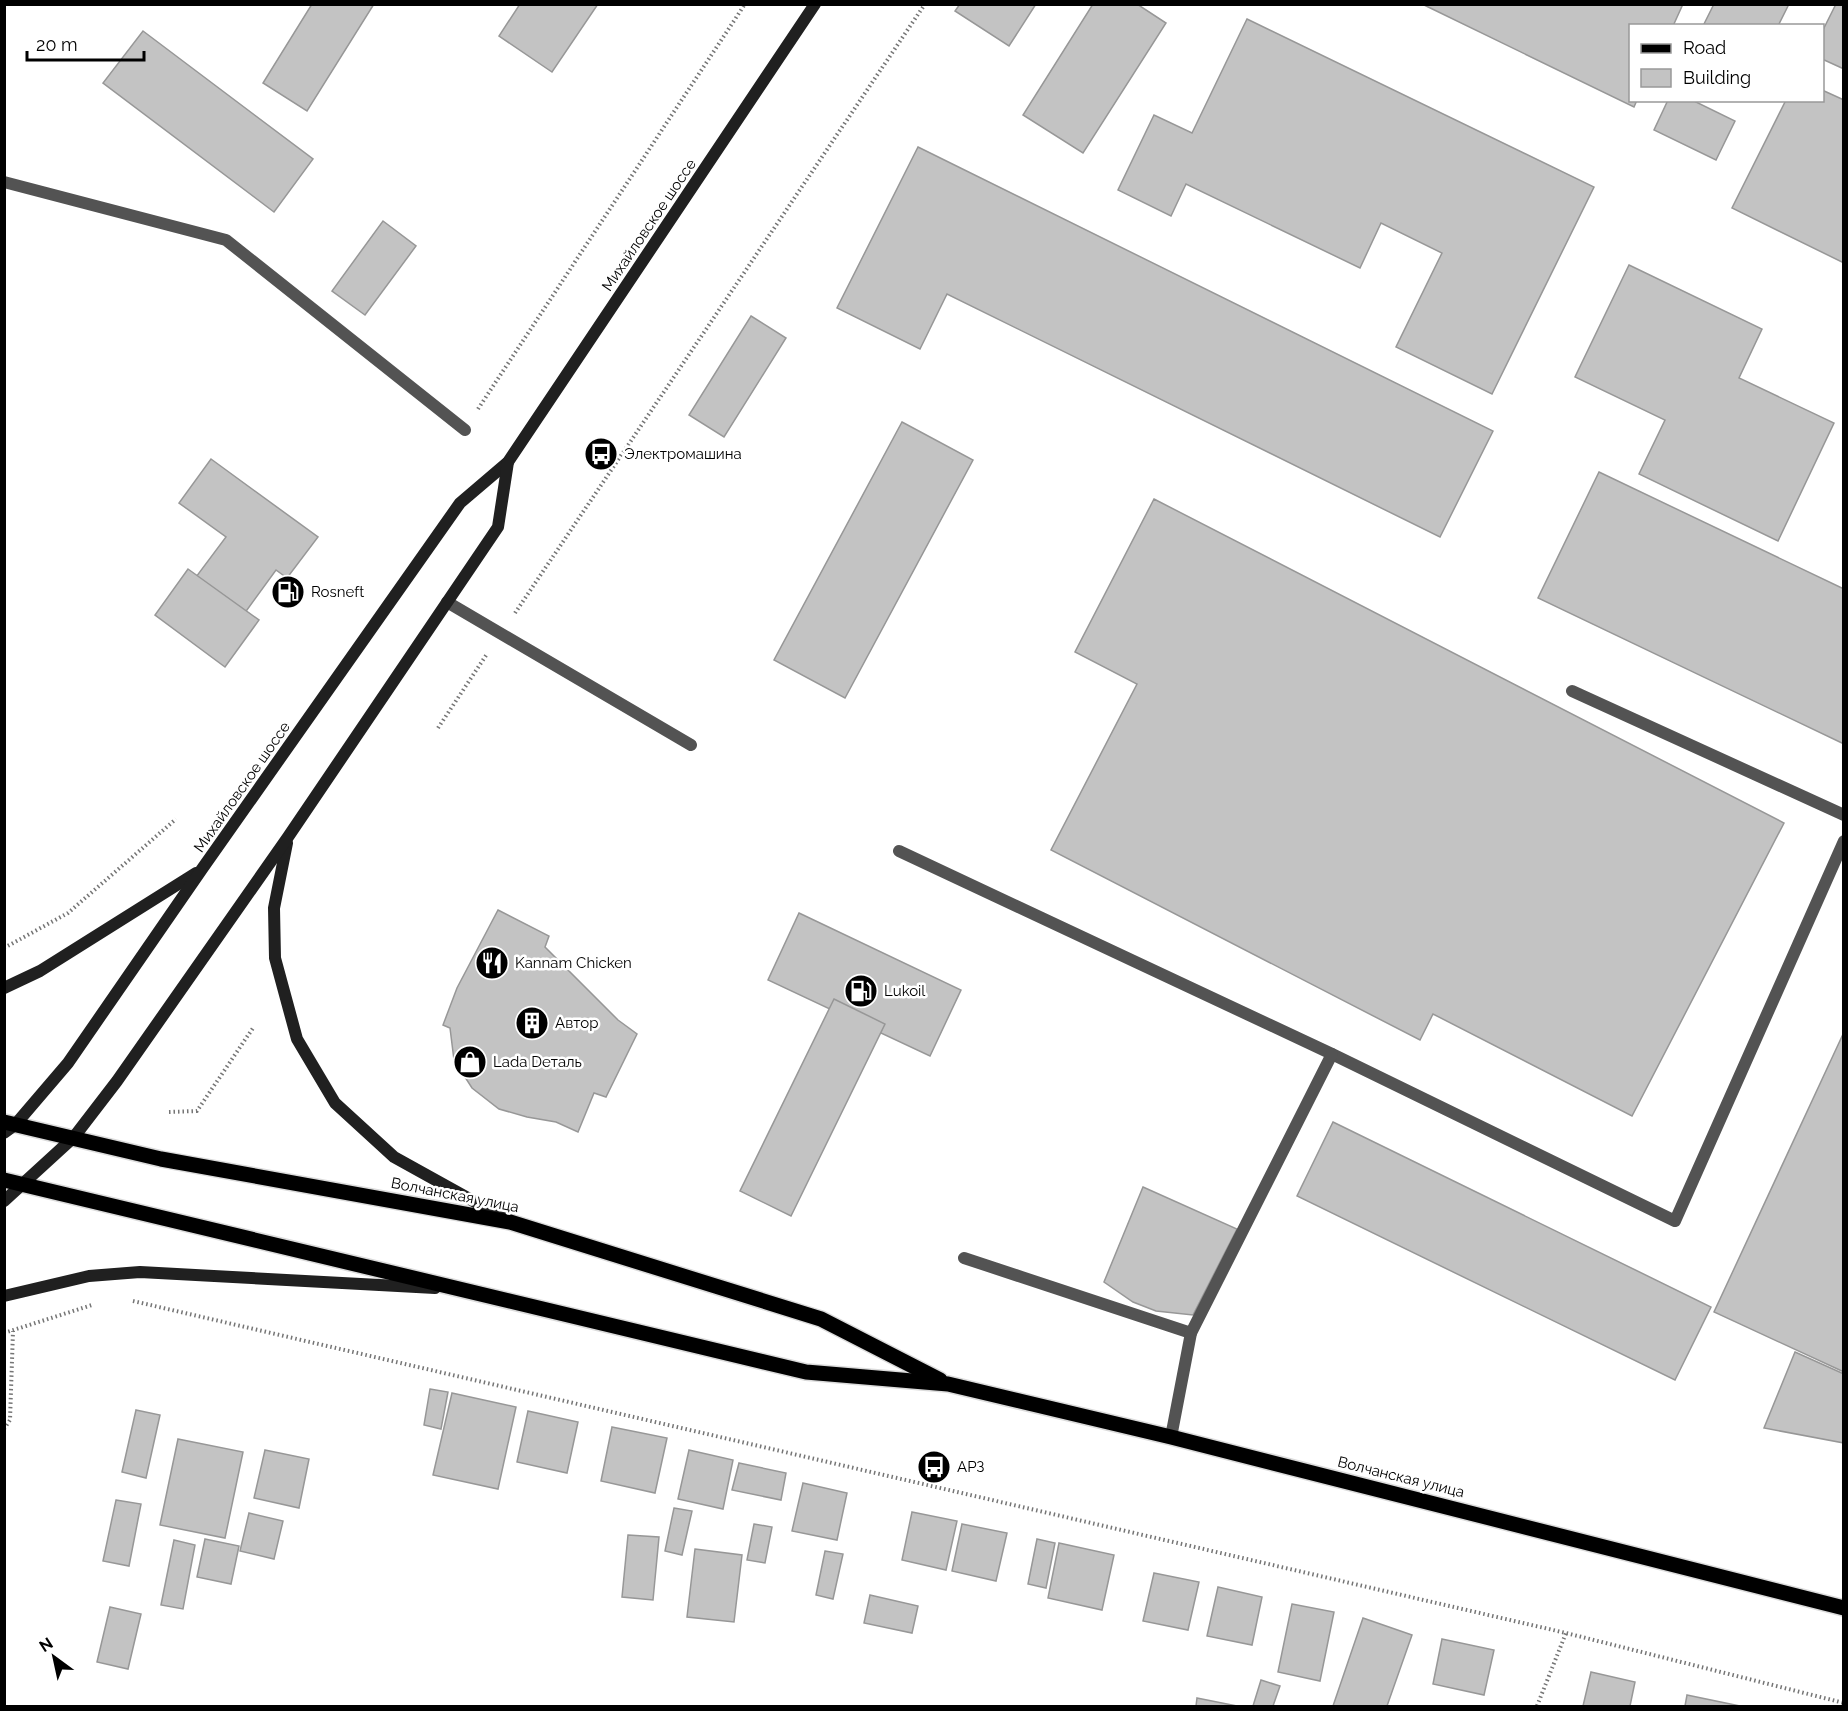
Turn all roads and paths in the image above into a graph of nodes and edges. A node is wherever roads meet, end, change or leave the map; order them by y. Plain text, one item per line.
1 (745, 4) edge
2 (815, 4) edge
3 (925, 4) edge
4 (4, 182) edge
5 (465, 430) joint
6 (508, 462) junction
7 (447, 602) junction
8 (501, 634) junction
9 (1572, 691) dead end
10 (438, 728) dead end
11 (691, 745) dead end
12 (1844, 815) edge
13 (176, 819) dead end
14 (288, 837) junction
15 (1844, 841) edge
16 (899, 851) dead end
17 (202, 869) junction
18 (4, 948) edge
19 (4, 988) edge
20 (253, 1028) dead end
21 (1332, 1054) junction
22 (169, 1112) dead end
23 (8, 1127) edge
24 (74, 1137) junction
25 (4, 1180) edge
26 (24, 1184) junction
27 (4, 1201) edge
28 (510, 1222) junction
29 (964, 1258) dead end
30 (464, 1289) junction
31 (4, 1296) edge
32 (124, 1302) dead end
33 (93, 1305) dead end
34 (13, 1331) junction
35 (1191, 1333) junction
36 (4, 1334) edge
37 (948, 1384) junction
38 (4, 1429) edge
39 (1171, 1437) junction
40 (1844, 1608) edge
41 (1566, 1633) junction
42 (1844, 1703) edge
43 (1537, 1707) edge

1 - 5 path
2 - 6 main road, Михайловское шоссе
3 - 8 path
4 - 5 lane
6 - 7 main road, Михайловское шоссе
6 - 17 main road, Михайловское шоссе
7 - 8 lane
7 - 14 main road, Михайловское шоссе
8 - 10 path
8 - 11 lane
9 - 12 lane
13 - 18 path
14 - 24 main road, Михайловское шоссе
14 - 28 main road
15 - 21 lane
16 - 21 lane
17 - 19 main road
17 - 23 main road, Михайловское шоссе
20 - 22 path
21 - 35 lane
23 - 24 main road, Волчанская улица
24 - 26 main road, Михайловское шоссе
24 - 28 main road, Волчанская улица
25 - 26 main road, Волчанская улица
26 - 27 main road, Михайловское шоссе
26 - 30 main road, Волчанская улица
28 - 37 main road, Волчанская улица
29 - 35 lane
30 - 31 main road
30 - 37 main road, Волчанская улица
32 - 41 path
33 - 34 path
34 - 36 path
34 - 38 path
35 - 39 lane
37 - 39 main road, Волчанская улица
39 - 40 main road, Волчанская улица
41 - 42 path
41 - 43 path

